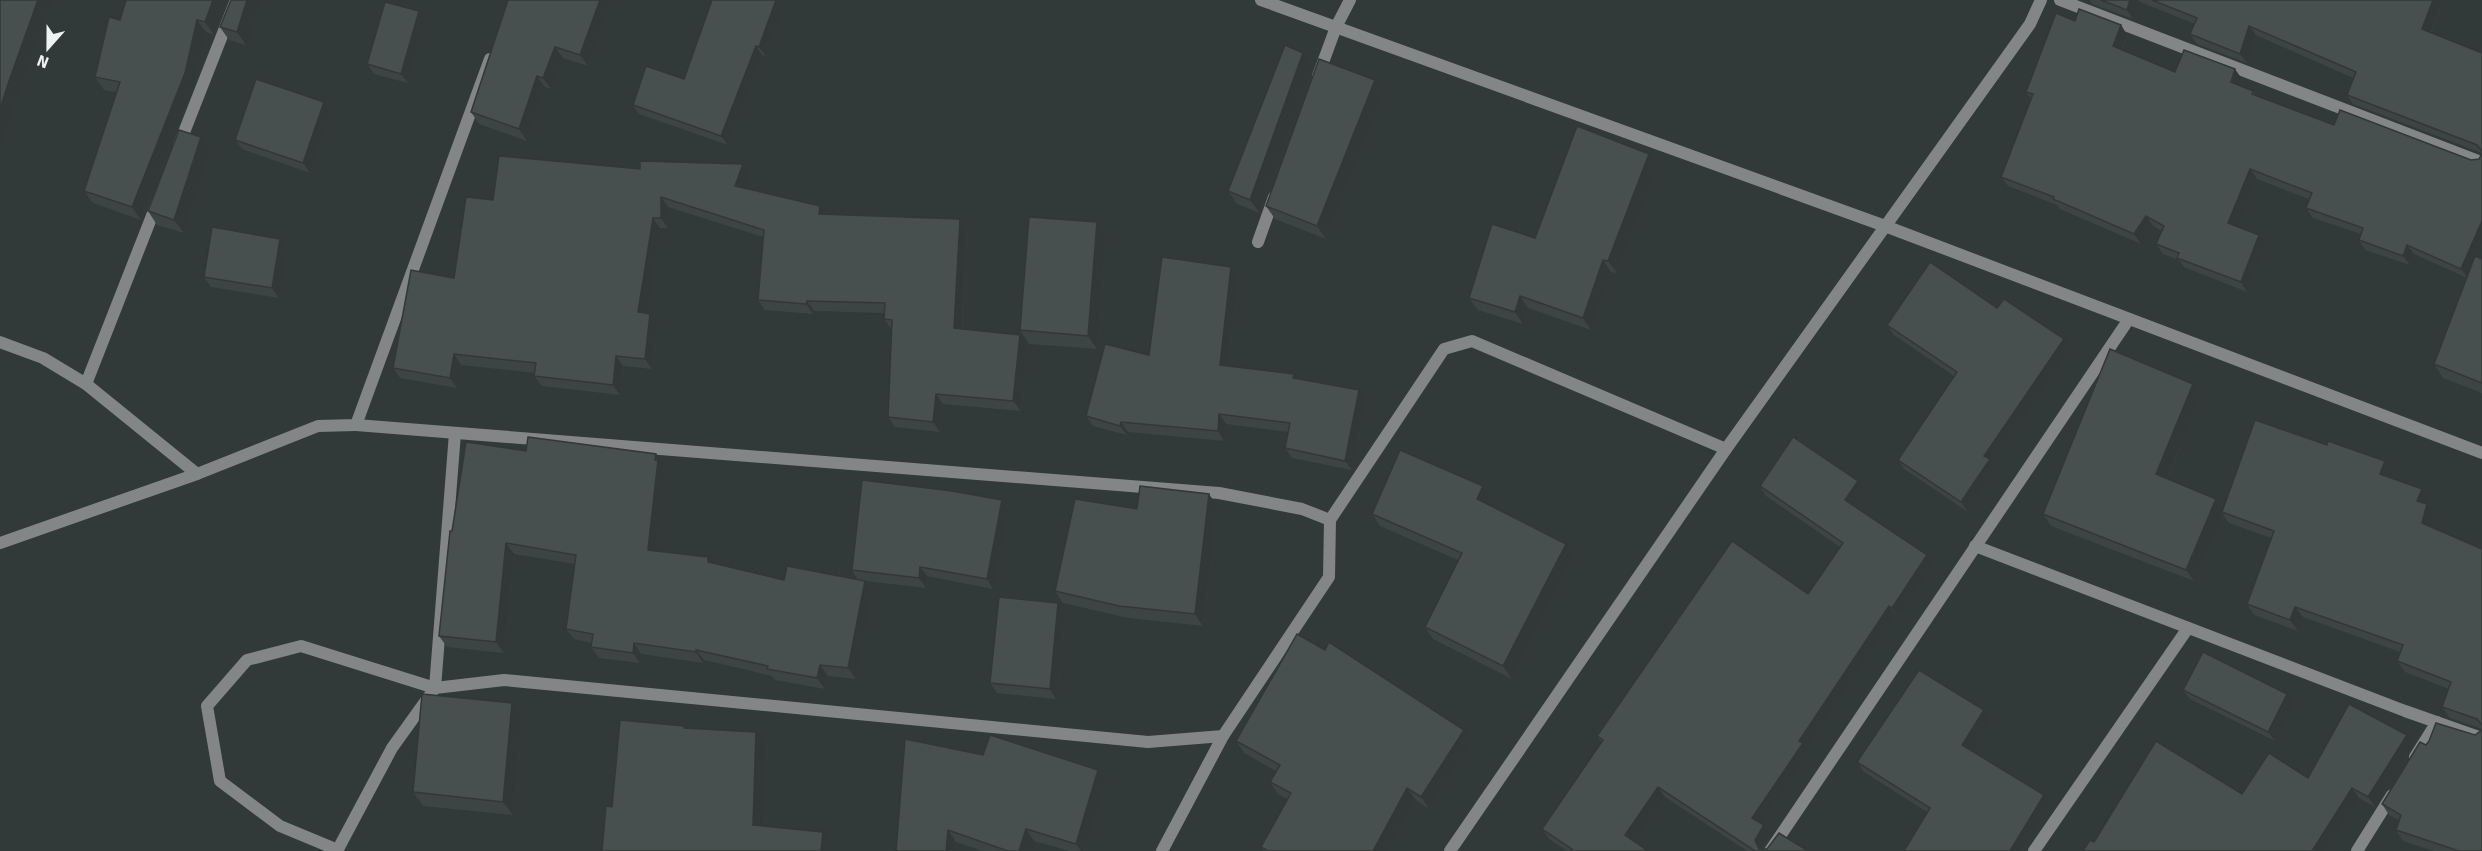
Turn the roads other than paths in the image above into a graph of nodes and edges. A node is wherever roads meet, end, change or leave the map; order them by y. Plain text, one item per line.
1 (236, 0) edge
2 (1261, 0) edge
3 (1350, 0) edge
4 (2041, 0) edge
5 (2060, 0) edge
6 (1336, 27) junction
7 (495, 45) edge
8 (1313, 92) edge
9 (176, 154) edge
10 (2481, 162) edge
11 (163, 186) edge
12 (1277, 188) edge
13 (1885, 226) junction
14 (1258, 242) dead end
15 (2129, 319) junction
16 (0, 342) edge
17 (86, 384) junction
18 (356, 425) junction
19 (454, 433) junction
20 (1726, 449) junction
21 (2482, 453) edge
22 (197, 474) junction
23 (1330, 520) junction
24 (0, 543) edge
25 (1975, 546) junction
26 (2188, 628) junction
27 (435, 688) junction
28 (2437, 722) junction
29 (1223, 736) junction
30 (2482, 738) edge
31 (337, 850) edge
32 (1162, 851) edge
33 (1450, 851) edge
34 (1770, 851) edge
35 (2034, 851) edge
36 (2357, 851) edge

1 - 9 street
2 - 6 street
3 - 6 street
4 - 13 street
5 - 10 street
6 - 8 street
6 - 13 street
7 - 18 street
11 - 17 street
12 - 14 street
13 - 15 street
13 - 20 street
15 - 21 street
15 - 25 street
16 - 17 street
17 - 22 street
18 - 19 street
18 - 22 street
19 - 23 street
19 - 27 street
20 - 23 street
20 - 33 street
22 - 24 street
23 - 29 street
25 - 26 street
25 - 34 street
26 - 28 street
26 - 35 street
27 - 29 street
27 - 31 street
27 - 31 street
28 - 30 street
28 - 36 street
29 - 32 street

